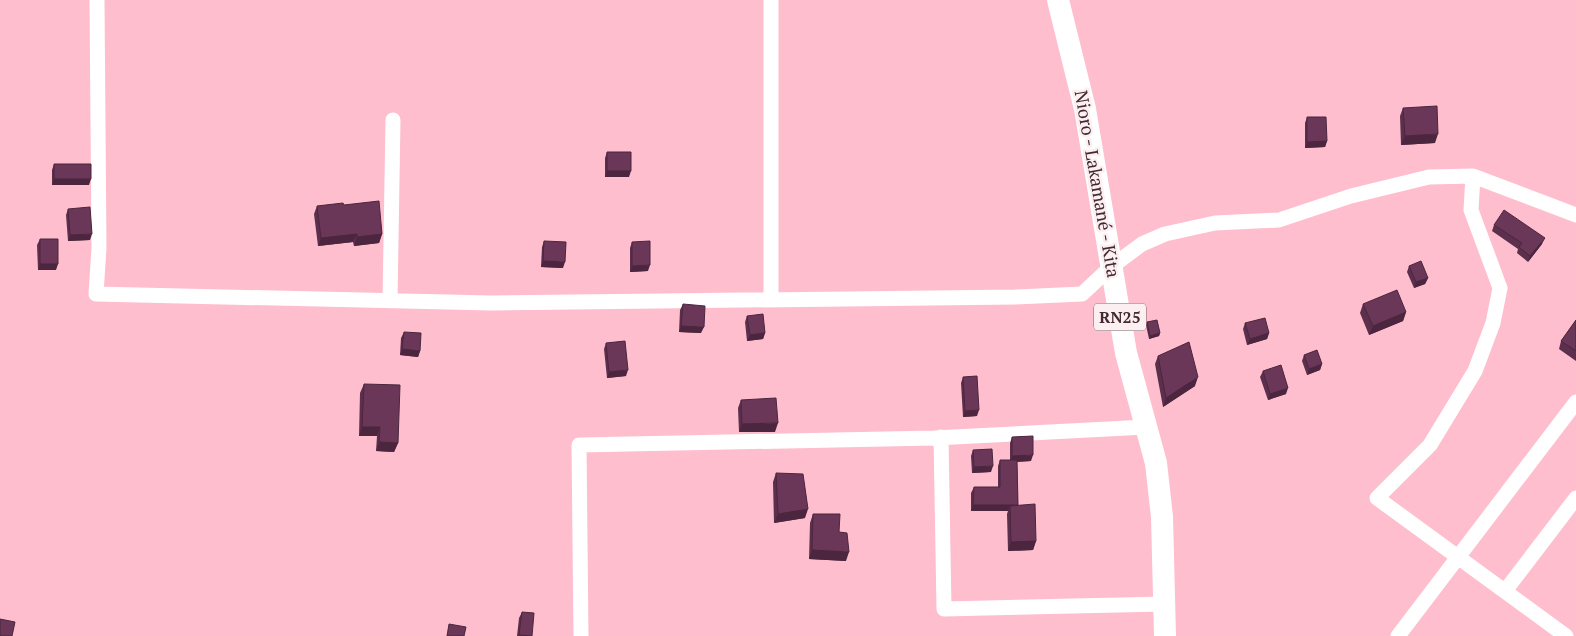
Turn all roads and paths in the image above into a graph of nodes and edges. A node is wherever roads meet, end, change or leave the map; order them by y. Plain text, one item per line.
1 (97, 0) edge
2 (771, 0) edge
3 (1058, 0) edge
4 (393, 120) dead end
5 (1473, 176) junction
6 (1576, 215) edge
7 (1111, 267) junction
8 (771, 300) junction
9 (390, 301) junction
10 (1576, 402) edge
11 (1146, 426) junction
12 (941, 437) junction
13 (1576, 498) edge
14 (1459, 558) junction
15 (1505, 591) junction
16 (1164, 604) junction
17 (1402, 635) edge
18 (581, 636) edge
19 (1165, 636) edge
20 (1566, 636) edge

1 - 9 street
2 - 8 street
3 - 7 main road, Nioro - Lakamané - Kita / RN25
4 - 9 street
5 - 6 street
5 - 7 street
5 - 14 street
7 - 8 street
7 - 11 main road, Nioro - Lakamané - Kita / RN25
8 - 9 street
10 - 14 street
11 - 12 street
11 - 16 main road, Nioro - Lakamané - Kita / RN25
12 - 16 street
12 - 18 street
13 - 15 street
14 - 15 street
14 - 17 street
15 - 20 street
16 - 19 main road, Nioro - Lakamané - Kita / RN25

